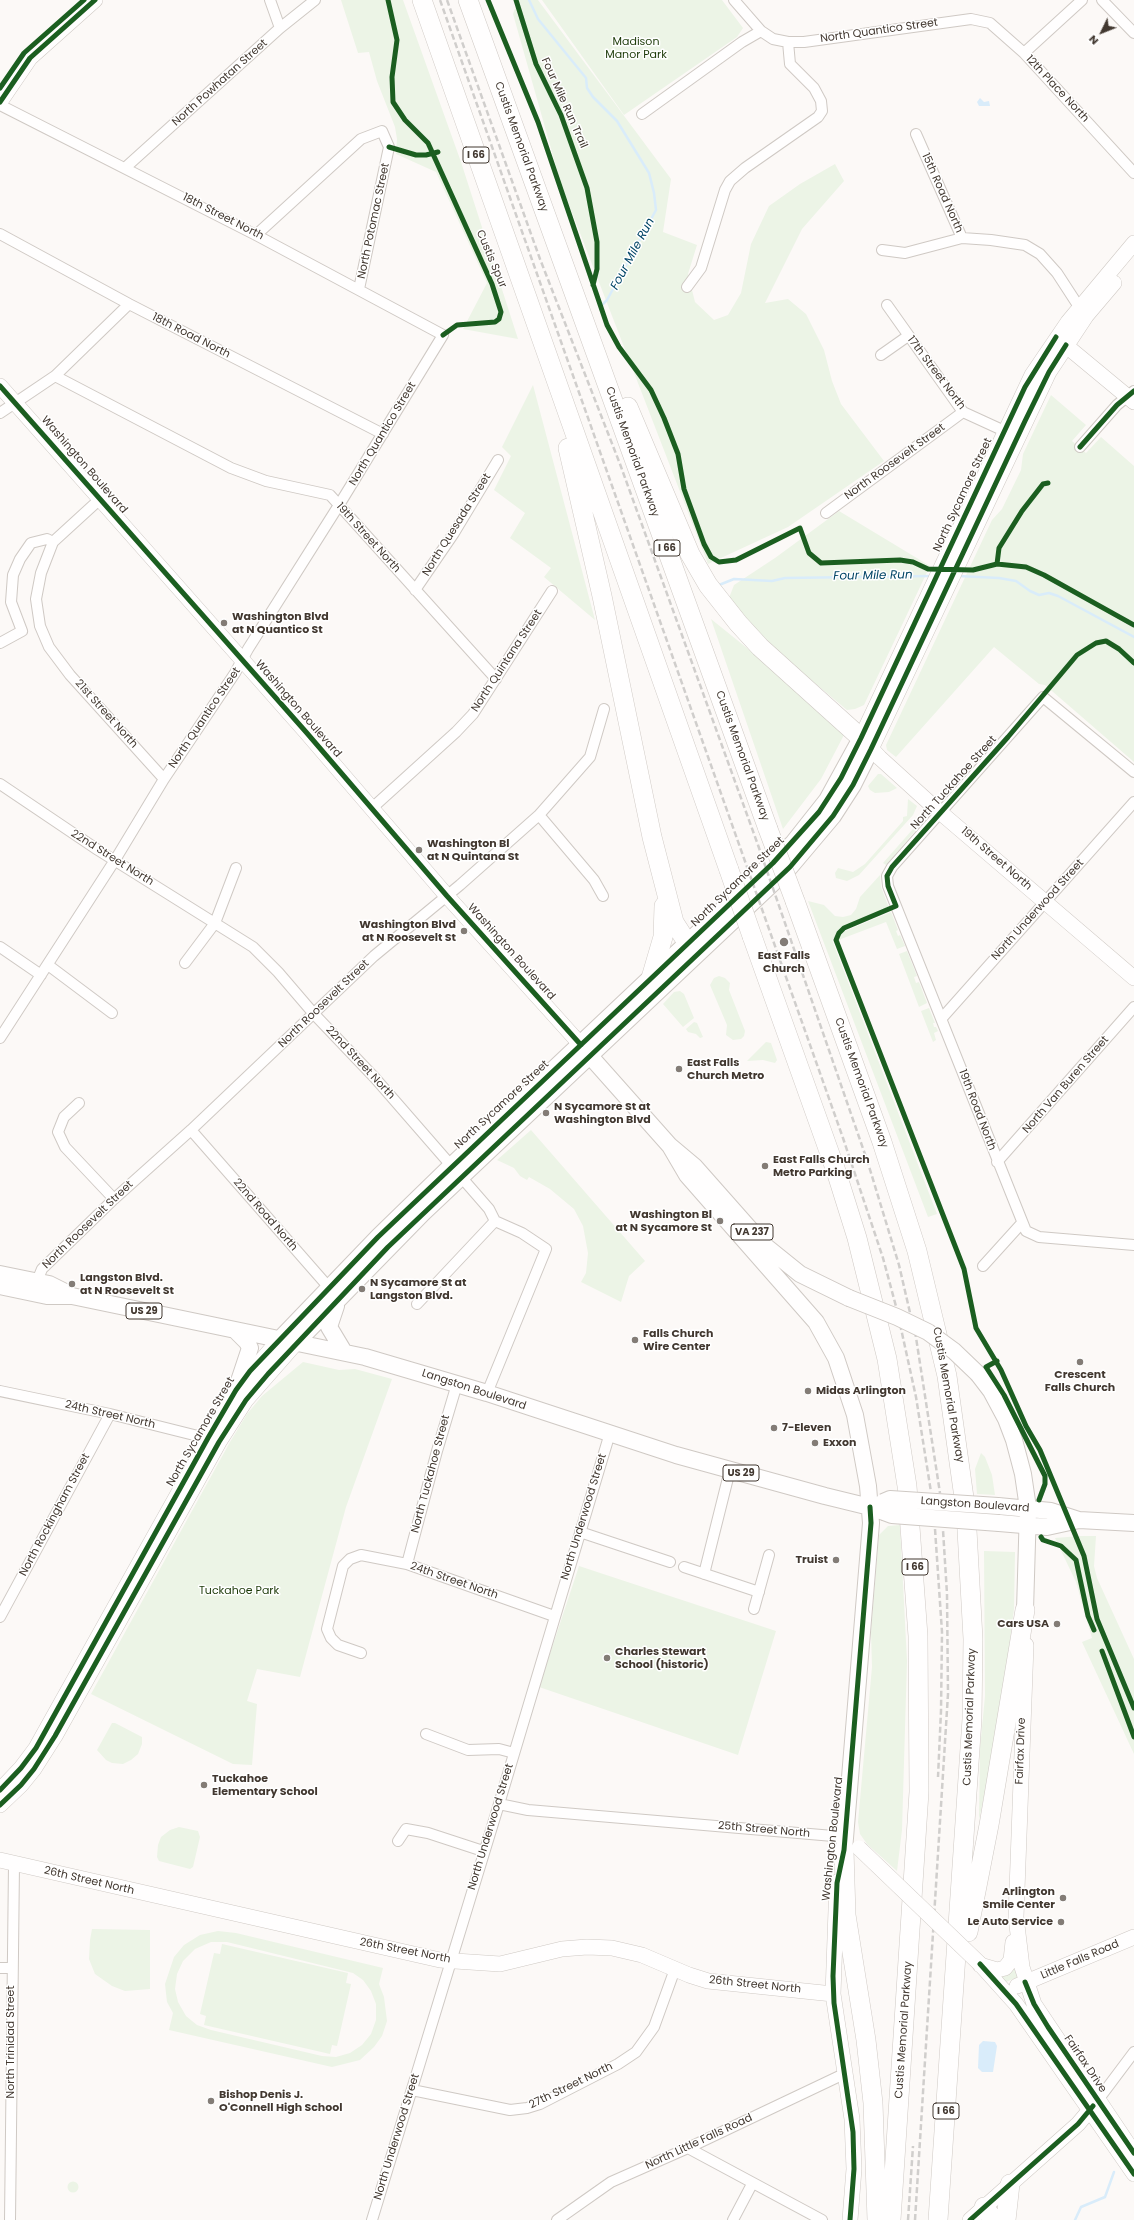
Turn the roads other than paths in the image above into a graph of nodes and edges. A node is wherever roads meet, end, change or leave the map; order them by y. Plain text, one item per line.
1 (84, 0) edge
2 (95, 0) edge
3 (270, 0) edge
4 (315, 0) edge
5 (422, 0) edge
6 (468, 0) edge
7 (734, 0) edge
8 (1082, 0) edge
9 (1102, 0) edge
10 (73, 14) junction
11 (971, 19) joint
12 (280, 28) junction
13 (761, 31) junction
14 (1134, 33) edge
15 (788, 42) junction
16 (1024, 53) junction
17 (0, 88) edge
18 (0, 102) edge
19 (0, 105) edge
20 (642, 114) dead end
21 (916, 134) dead end
22 (126, 167) junction
23 (1134, 173) edge
24 (0, 234) edge
25 (256, 235) junction
26 (962, 238) junction
27 (1134, 243) edge
28 (882, 250) dead end
29 (1134, 259) edge
30 (565, 267) junction
31 (687, 287) dead end
32 (359, 289) junction
33 (129, 304) junction
34 (887, 305) dead end
35 (531, 309) junction
36 (1082, 312) junction
37 (443, 335) joint
38 (908, 336) junction
39 (1061, 341) junction
40 (881, 355) dead end
41 (55, 376) junction
42 (0, 386) edge
43 (1132, 396) edge
44 (14, 402) junction
45 (963, 412) junction
46 (0, 413) edge
47 (1004, 431) junction
48 (383, 434) junction
49 (1018, 437) junction
50 (1080, 447) dead end
51 (498, 460) dead end
52 (100, 499) junction
53 (339, 505) junction
54 (826, 513) dead end
55 (53, 542) junction
56 (415, 590) junction
57 (552, 591) dead end
58 (0, 643) edge
59 (242, 661) junction
60 (496, 679) junction
61 (604, 709) dead end
62 (866, 744) junction
63 (1134, 772) edge
64 (164, 779) junction
65 (0, 784) edge
66 (1134, 802) edge
67 (371, 809) junction
68 (941, 812) junction
69 (539, 815) junction
70 (658, 859) junction
71 (114, 860) junction
72 (236, 868) dead end
73 (888, 886) joint
74 (447, 896) junction
75 (603, 896) dead end
76 (1045, 902) junction
77 (215, 923) junction
78 (0, 947) edge
79 (692, 949) junction
80 (185, 963) dead end
81 (48, 965) junction
82 (41, 975) junction
83 (651, 978) junction
84 (1134, 978) edge
85 (1134, 1007) edge
86 (112, 1013) dead end
87 (314, 1014) junction
88 (942, 1018) junction
89 (0, 1038) edge
90 (585, 1050) junction
91 (79, 1102) dead end
92 (191, 1130) junction
93 (670, 1146) junction
94 (997, 1162) junction
95 (456, 1171) junction
96 (114, 1199) junction
97 (495, 1221) junction
98 (1021, 1224) junction
99 (1134, 1245) edge
100 (983, 1266) dead end
101 (0, 1274) edge
102 (0, 1286) edge
103 (34, 1287) junction
104 (334, 1294) junction
105 (417, 1304) dead end
106 (235, 1330) junction
107 (280, 1340) junction
108 (296, 1343) junction
109 (344, 1352) junction
110 (457, 1384) junction
111 (236, 1390) junction
112 (0, 1391) edge
113 (487, 1393) junction
114 (110, 1414) junction
115 (610, 1434) junction
116 (213, 1440) junction
117 (730, 1470) junction
118 (879, 1507) junction
119 (1028, 1508) junction
120 (1079, 1520) junction
121 (1134, 1524) edge
122 (1028, 1526) junction
123 (580, 1532) junction
124 (769, 1555) dead end
125 (670, 1562) dead end
126 (407, 1564) junction
127 (684, 1567) dead end
128 (704, 1574) junction
129 (759, 1592) junction
130 (754, 1609) dead end
131 (1025, 1610) junction
132 (0, 1616) edge
133 (554, 1616) junction
134 (361, 1653) dead end
135 (426, 1734) dead end
136 (514, 1753) junction
137 (0, 1790) edge
138 (499, 1804) junction
139 (0, 1805) edge
140 (398, 1841) dead end
141 (849, 1845) junction
142 (484, 1851) junction
143 (7, 1862) edge
144 (1016, 1917) junction
145 (1134, 1937) edge
146 (451, 1961) junction
147 (980, 1964) junction
148 (0, 1968) edge
149 (12, 1968) junction
150 (675, 1969) junction
151 (1025, 1982) junction
152 (1006, 1991) junction
153 (833, 1994) junction
154 (952, 2026) junction
155 (1134, 2052) edge
156 (10, 2064) junction
157 (0, 2066) edge
158 (846, 2073) junction
159 (412, 2090) junction
160 (1093, 2106) junction
161 (688, 2148) junction
162 (1134, 2153) edge
163 (5, 2163) edge
164 (1134, 2174) edge
165 (752, 2184) junction
166 (1010, 2184) junction
167 (989, 2214) edge
168 (10, 2220) edge
169 (372, 2220) edge
170 (557, 2220) edge
171 (733, 2220) edge
172 (822, 2220) edge
173 (850, 2220) edge
174 (877, 2220) edge
175 (891, 2220) edge
176 (938, 2220) edge
177 (970, 2220) edge
178 (1006, 2220) edge

1 - 10 main road
2 - 10 main road
3 - 12 street
4 - 12 street, North Powhatan Street
5 - 35 highway, Custis Memorial Parkway / I 66
6 - 30 highway, Custis Memorial Parkway / I 66
7 - 13 street
8 - 16 street
9 - 14 street
10 - 17 main road
10 - 18 main road
11 - 15 street, North Quantico Street
11 - 16 street, 12th Place North
12 - 22 street, North Powhatan Street
13 - 15 street, North Quantico Street
13 - 20 street
15 - 31 street
16 - 23 street, 12th Place North
19 - 22 street, 18th Street North
21 - 26 street, 15th Road North
22 - 25 street, 18th Street North
24 - 33 street, 18th Road North
25 - 32 street, 18th Street North
25 - 32 street, North Potomac Street
26 - 28 street
26 - 36 street, 15th Road North
27 - 36 main road
29 - 36 main road
30 - 62 highway
30 - 154 highway, Custis Memorial Parkway / I 66, bridge
32 - 37 street, 18th Street North
33 - 41 street
33 - 48 street, 18th Road North
34 - 38 street, 17th Street North
35 - 70 highway
35 - 175 highway, Custis Memorial Parkway / I 66, bridge
36 - 39 main road
37 - 48 street, North Quantico Street
38 - 40 street
38 - 45 street, 17th Street North
39 - 43 main road
39 - 47 main road
39 - 49 main road
41 - 44 street
41 - 53 street, 19th Street North
42 - 44 main road, Washington Boulevard / VA 237
43 - 50 street
44 - 46 street
44 - 52 main road, Washington Boulevard / VA 237
45 - 47 street, 17th Street North
45 - 54 street, North Roosevelt Street
47 - 49 street, 17th Street North
47 - 62 main road, North Sycamore Street
48 - 53 street, North Quantico Street
49 - 62 main road, North Sycamore Street
51 - 56 street, North Quesada Street
52 - 55 street
52 - 59 main road, Washington Boulevard / VA 237
53 - 56 street, 19th Street North
53 - 59 street, North Quantico Street
55 - 58 street
55 - 64 street, 21st Street North
56 - 60 street, 19th Street North
57 - 60 street, North Quintana Street
59 - 64 street, North Quantico Street
59 - 67 main road, Washington Boulevard / VA 237
60 - 67 street, North Quintana Street
61 - 69 street, North Roosevelt Street
62 - 68 main road, 19th Street North
62 - 79 main road, North Sycamore Street
63 - 68 street, North Tuckahoe Street
64 - 71 street, North Quantico Street
65 - 71 street, 22nd Street North
66 - 76 street, North Underwood Street
67 - 74 main road, Washington Boulevard / VA 237
68 - 73 street, North Tuckahoe Street
68 - 76 main road, 19th Street North
69 - 74 street, North Roosevelt Street
69 - 75 street
70 - 79 highway
70 - 83 highway
71 - 77 street, 22nd Street North
71 - 81 street, North Quantico Street
72 - 77 street
73 - 88 street, 19th Road North
74 - 87 street, North Roosevelt Street
74 - 90 main road, Washington Boulevard / VA 237
76 - 84 main road, 19th Street North
76 - 88 street, North Underwood Street
77 - 80 street
77 - 87 street, 22nd Street North
78 - 82 street
79 - 83 main road, North Sycamore Street
79 - 90 main road, North Sycamore Street
81 - 82 street, North Quantico Street
81 - 86 street
82 - 89 street, North Quantico Street
83 - 90 main road, North Sycamore Street
85 - 94 street, North Van Buren Street
87 - 92 street, North Roosevelt Street
87 - 95 street, 22nd Street North
88 - 94 street, 19th Road North
90 - 93 main road, Washington Boulevard / VA 237
90 - 95 main road, North Sycamore Street
91 - 96 street
92 - 96 street, North Roosevelt Street
92 - 104 street, 22nd Road North
93 - 118 main road, Washington Boulevard / VA 237
93 - 119 main road, Washington Boulevard / VA 237, bridge
94 - 98 street, 19th Road North
95 - 97 street, 22nd Street North
95 - 104 main road, North Sycamore Street
96 - 103 street, North Roosevelt Street
97 - 105 street
97 - 113 street
98 - 99 street
98 - 100 street
101 - 103 main road, Langston Boulevard / US 29
102 - 103 main road, Langston Boulevard / US 29
103 - 106 main road, Langston Boulevard / US 29
104 - 107 main road, North Sycamore Street
104 - 108 main road, North Sycamore Street
104 - 109 main road
106 - 107 main road, Langston Boulevard / US 29
106 - 111 main road
107 - 108 main road, Langston Boulevard / US 29
107 - 111 main road, North Sycamore Street
108 - 109 main road, Langston Boulevard / US 29
108 - 116 main road, North Sycamore Street
109 - 110 main road, Langston Boulevard / US 29
110 - 113 main road, Langston Boulevard / US 29
110 - 126 street, North Tuckahoe Street
111 - 116 main road, North Sycamore Street
112 - 114 street, 24th Street North
113 - 115 main road, Langston Boulevard / US 29
114 - 116 street, 24th Street North
114 - 132 street, North Rockingham Street
115 - 117 main road, Langston Boulevard / US 29
115 - 123 street, North Underwood Street
116 - 137 main road, North Sycamore Street
116 - 139 main road, North Sycamore Street
117 - 118 main road, Langston Boulevard / US 29
117 - 128 street
118 - 119 main road, Langston Boulevard / US 29, bridge
118 - 122 main road, Langston Boulevard / US 29, bridge
118 - 141 main road, Washington Boulevard
119 - 120 main road, Langston Boulevard / US 29
119 - 122 main road, Fairfax Drive
120 - 121 main road, Langston Boulevard / US 29
120 - 122 main road, Langston Boulevard / US 29
122 - 131 main road, Fairfax Drive
123 - 125 street
123 - 133 street, North Underwood Street
124 - 129 street
126 - 133 street, 24th Street North
126 - 134 street, 24th Street North
127 - 128 street
128 - 129 street
129 - 130 street
131 - 144 main road, Fairfax Drive
131 - 154 highway
133 - 136 street, North Underwood Street
135 - 136 street
136 - 138 street, North Underwood Street
138 - 141 street, 25th Street North
138 - 142 street, North Underwood Street
140 - 142 street
141 - 147 main road, bridge
141 - 153 main road, Washington Boulevard
141 - 174 highway
142 - 146 street, North Underwood Street
143 - 146 main road, 26th Street North
143 - 149 street, North Trinidad Street
144 - 147 main road
144 - 151 main road, Fairfax Drive
145 - 151 main road, Little Falls Road
146 - 150 main road, 26th Street North
146 - 159 street, North Underwood Street
147 - 152 main road, Fairfax Drive
148 - 149 street
149 - 156 street, North Trinidad Street
150 - 153 main road, 26th Street North
150 - 159 street, 27th Street North
151 - 152 main road
151 - 160 main road, Fairfax Drive
152 - 160 main road, Fairfax Drive
153 - 158 main road, Washington Boulevard
154 - 176 highway, Custis Memorial Parkway / I 66
155 - 160 street
156 - 157 street
156 - 163 street, North Trinidad Street
158 - 161 street, North Little Falls Road
158 - 173 main road, Washington Boulevard
159 - 169 street, North Underwood Street
160 - 162 main road, Fairfax Drive
160 - 164 main road, Fairfax Drive
160 - 166 main road
161 - 165 street
161 - 170 street, North Little Falls Road
163 - 168 street, North Trinidad Street
165 - 171 street
165 - 172 street
166 - 167 main road
166 - 178 highway
167 - 177 main road

